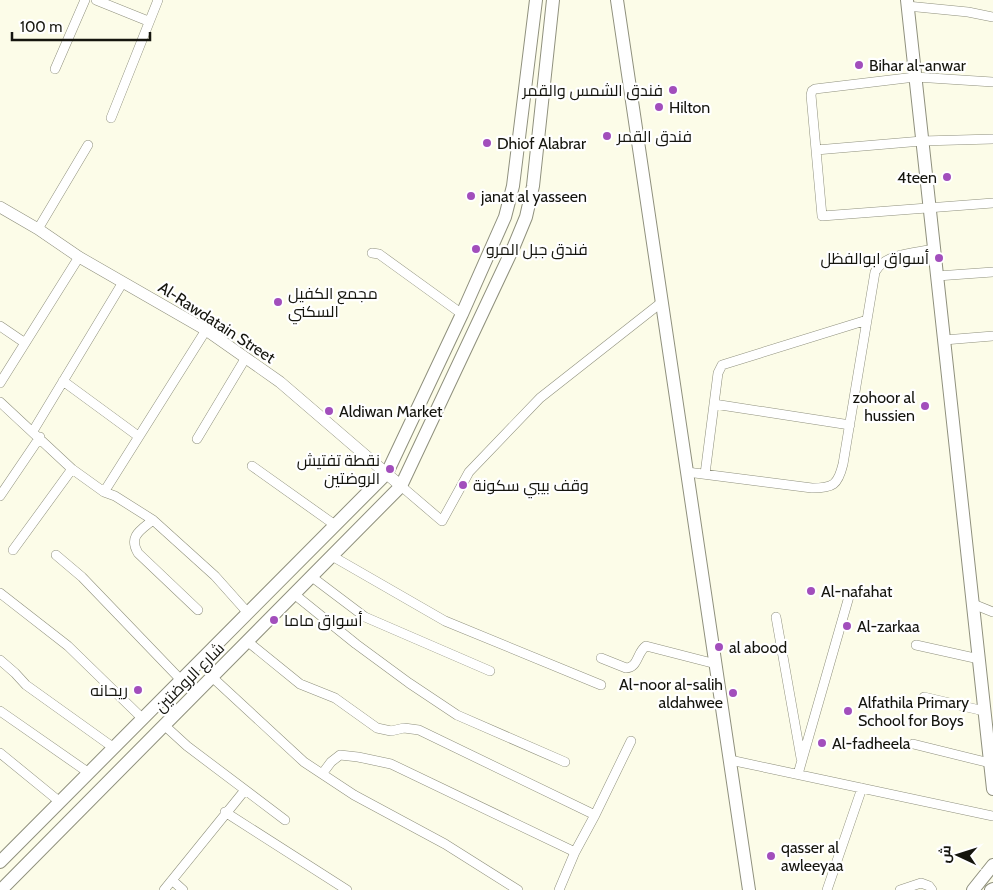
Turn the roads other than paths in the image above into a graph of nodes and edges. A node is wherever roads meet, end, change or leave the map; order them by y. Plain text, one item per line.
1 (85, 0) edge
2 (96, 0) edge
3 (158, 0) edge
4 (536, 0) edge
5 (553, 0) edge
6 (618, 0) edge
7 (907, 3) edge
8 (993, 17) edge
9 (148, 21) junction
10 (55, 69) dead end
11 (915, 77) junction
12 (993, 82) edge
13 (111, 118) dead end
14 (993, 139) edge
15 (922, 141) junction
16 (88, 145) dead end
17 (816, 150) junction
18 (993, 203) edge
19 (0, 207) edge
20 (929, 207) junction
21 (38, 229) junction
22 (934, 249) junction
23 (372, 253) dead end
24 (79, 257) junction
25 (993, 272) edge
26 (937, 276) junction
27 (123, 282) junction
28 (662, 302) junction
29 (462, 314) junction
30 (867, 320) junction
31 (0, 326) edge
32 (206, 330) junction
33 (993, 336) edge
34 (944, 340) junction
35 (25, 343) junction
36 (245, 359) junction
37 (2, 376) edge
38 (63, 381) junction
39 (714, 404) junction
40 (1, 407) edge
41 (850, 425) junction
42 (36, 434) junction
43 (138, 436) junction
44 (197, 439) dead end
45 (252, 466) dead end
46 (72, 469) junction
47 (687, 472) junction
48 (387, 473) junction
49 (705, 474) junction
50 (401, 486) junction
51 (104, 492) junction
52 (0, 496) edge
53 (153, 520) junction
54 (335, 525) junction
55 (13, 550) dead end
56 (56, 555) dead end
57 (332, 556) junction
58 (312, 577) junction
59 (0, 593) edge
60 (850, 593) dead end
61 (294, 594) junction
62 (973, 604) junction
63 (198, 610) dead end
64 (993, 612) edge
65 (248, 613) junction
66 (776, 617) dead end
67 (247, 641) junction
68 (916, 645) dead end
69 (600, 658) dead end
70 (979, 659) junction
71 (0, 660) edge
72 (716, 664) junction
73 (490, 671) dead end
74 (212, 677) junction
75 (180, 680) junction
76 (600, 685) dead end
77 (924, 697) dead end
78 (0, 711) edge
79 (984, 711) junction
80 (143, 718) junction
81 (164, 725) junction
82 (990, 729) edge
83 (631, 741) dead end
84 (913, 744) dead end
85 (114, 748) junction
86 (0, 753) edge
87 (730, 760) junction
88 (802, 760) junction
89 (566, 762) dead end
90 (990, 763) junction
91 (89, 773) junction
92 (322, 774) junction
93 (798, 774) junction
94 (862, 788) junction
95 (993, 788) edge
96 (244, 790) junction
97 (60, 802) junction
98 (225, 812) junction
99 (595, 815) junction
100 (993, 816) edge
101 (285, 820) dead end
102 (574, 852) junction
103 (0, 862) edge
104 (993, 865) edge
105 (172, 880) junction
106 (1, 890) edge
107 (164, 890) edge
108 (183, 890) edge
109 (347, 890) edge
110 (518, 890) edge
111 (559, 890) edge
112 (749, 890) edge
113 (827, 890) edge
114 (900, 890) edge
115 (932, 890) edge
116 (973, 890) edge

1 - 10 street
2 - 9 street
3 - 9 street
4 - 29 main road, شارع الروضتين
5 - 50 main road, شارع الروضتين
6 - 28 main road
7 - 8 street
7 - 11 main road
9 - 13 street
11 - 12 street
11 - 15 main road
11 - 17 street
14 - 15 street
15 - 17 street
15 - 20 main road
16 - 21 street
17 - 20 street
18 - 20 street
19 - 21 street, Al-Rawdatain Street
20 - 22 main road
21 - 24 street, Al-Rawdatain Street
22 - 26 main road
22 - 30 street
23 - 29 street
24 - 27 street, Al-Rawdatain Street
24 - 35 street
25 - 26 street
26 - 34 main road
27 - 32 street, Al-Rawdatain Street
27 - 38 street
28 - 47 main road
28 - 50 street
29 - 48 main road, شارع الروضتين
30 - 39 street
30 - 41 street
31 - 35 street
32 - 36 street, Al-Rawdatain Street
32 - 43 street
33 - 34 street
34 - 62 main road
35 - 37 street
36 - 44 street
36 - 48 street, Al-Rawdatain Street
38 - 42 street
38 - 43 street
39 - 41 street
39 - 49 street
40 - 42 street
41 - 49 street
42 - 46 street
42 - 52 street
43 - 51 street
45 - 54 street
46 - 51 street
46 - 55 street
47 - 49 street
47 - 72 main road
48 - 50 street, Al-Rawdatain Street
48 - 54 main road, شارع الروضتين
50 - 57 main road, شارع الروضتين
51 - 53 street
53 - 63 street
53 - 65 street
54 - 65 main road, شارع الروضتين
56 - 75 street
57 - 58 main road, شارع الروضتين
57 - 76 street
58 - 61 main road, شارع الروضتين
58 - 73 street
59 - 80 street
60 - 88 street
61 - 67 main road, شارع الروضتين
61 - 89 street
62 - 64 street
62 - 70 main road
65 - 75 main road, شارع الروضتين
66 - 88 street
67 - 74 main road, شارع الروضتين
67 - 99 street
68 - 70 street
69 - 72 street
70 - 79 main road
71 - 85 street
72 - 87 main road
74 - 81 main road, شارع الروضتين
74 - 92 street
75 - 80 main road, شارع الروضتين
77 - 79 street
78 - 91 street
79 - 82 main road
80 - 85 main road, شارع الروضتين
81 - 96 street
81 - 106 main road, شارع الروضتين
82 - 90 main road
83 - 99 street
84 - 90 street
85 - 91 main road, شارع الروضتين
86 - 97 street
87 - 93 street
87 - 112 main road
88 - 93 street
90 - 95 main road
91 - 97 main road, شارع الروضتين
92 - 102 street
92 - 110 street
93 - 94 street
94 - 100 street
94 - 113 street
96 - 98 street
96 - 101 street
97 - 103 main road, شارع الروضتين
98 - 105 street
98 - 109 street
99 - 102 street
102 - 111 street
104 - 116 main road
105 - 107 street
105 - 108 street
114 - 115 street

